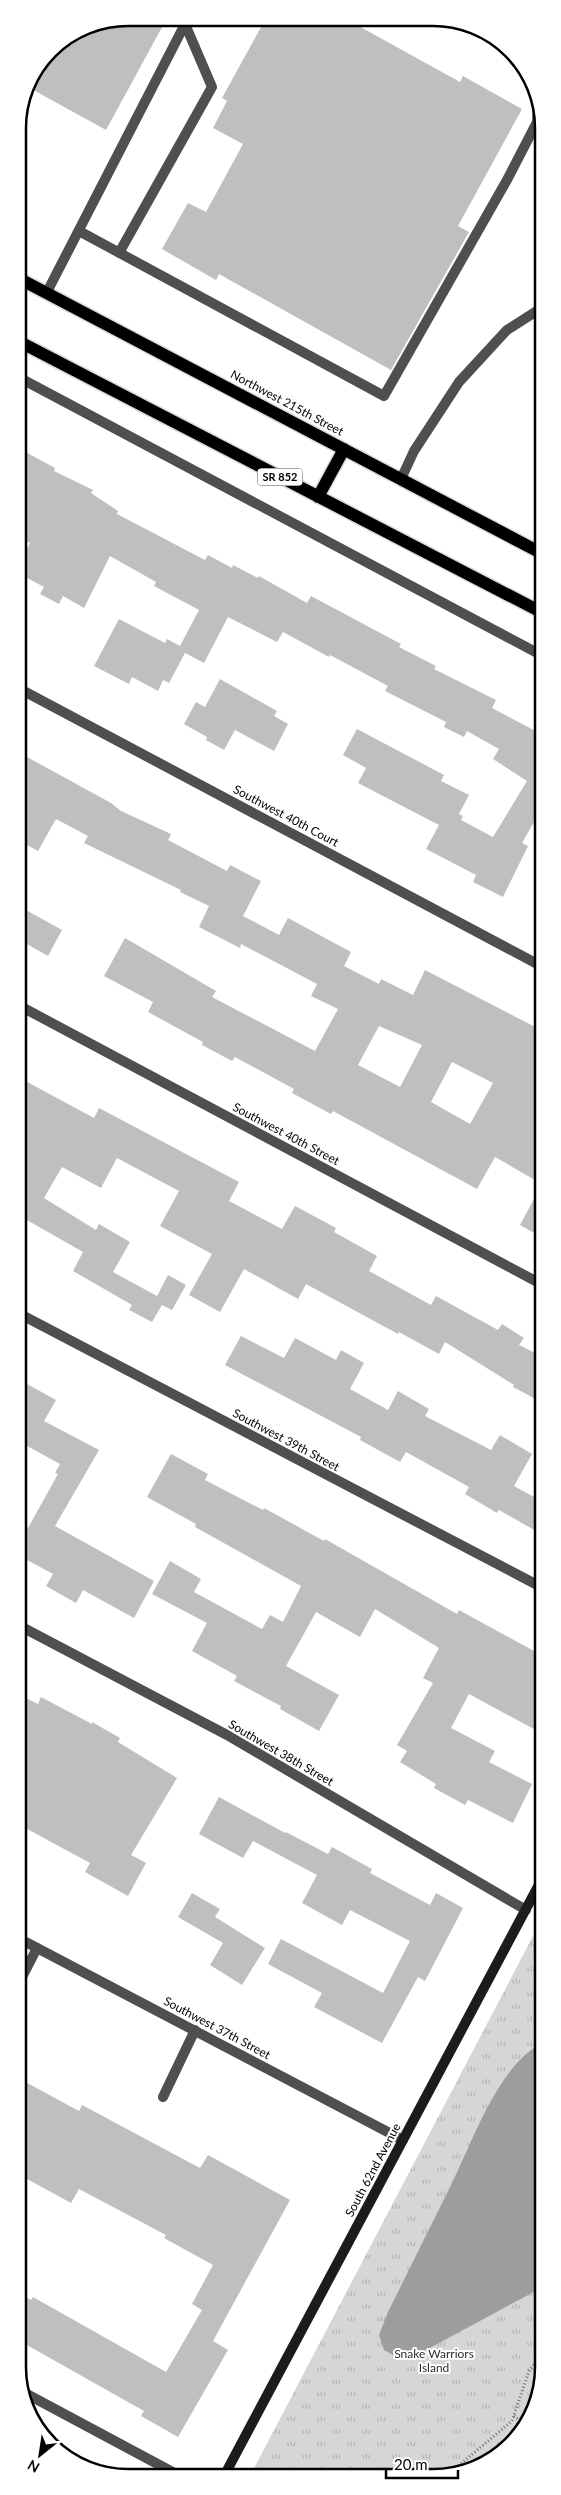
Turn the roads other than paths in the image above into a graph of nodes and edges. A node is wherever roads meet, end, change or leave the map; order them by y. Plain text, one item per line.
1 (183, 26) edge
2 (188, 26) edge
3 (535, 126) edge
4 (79, 231) junction
5 (119, 253) junction
6 (26, 282) edge
7 (47, 292) junction
8 (535, 313) edge
9 (26, 345) edge
10 (26, 381) edge
11 (344, 449) junction
12 (401, 479) junction
13 (318, 497) junction
14 (535, 550) edge
15 (535, 608) edge
16 (535, 652) edge
17 (26, 692) edge
18 (535, 963) edge
19 (26, 1009) edge
20 (535, 1281) edge
21 (26, 1317) edge
22 (535, 1584) edge
23 (26, 1629) edge
24 (535, 1893) edge
25 (526, 1910) junction
26 (26, 1942) edge
27 (37, 1948) junction
28 (26, 1969) edge
29 (195, 2030) junction
30 (163, 2097) dead end
31 (403, 2140) junction
32 (31, 2396) edge
33 (167, 2469) edge
34 (228, 2469) edge

1 - 4 street
2 - 5 street
3 - 5 street
4 - 5 street
4 - 7 street
6 - 7 main road, Northwest 215th Street
7 - 11 main road, Northwest 215th Street
8 - 12 street
9 - 13 main road, SR 852
10 - 16 street
11 - 12 main road, Northwest 215th Street
11 - 13 main road
12 - 14 main road, Northwest 215th Street
13 - 15 main road, SR 852
17 - 18 street, Southwest 40th Court
19 - 20 street, Southwest 40th Street
21 - 22 street, Southwest 39th Street
23 - 25 street, Southwest 38th Street
24 - 25 street, South 62nd Avenue
25 - 31 street, South 62nd Avenue
26 - 27 street, Southwest 37th Street
27 - 28 street
27 - 29 street, Southwest 37th Street
29 - 30 street
29 - 31 street, Southwest 37th Street
31 - 34 street, South 62nd Avenue
32 - 33 street

